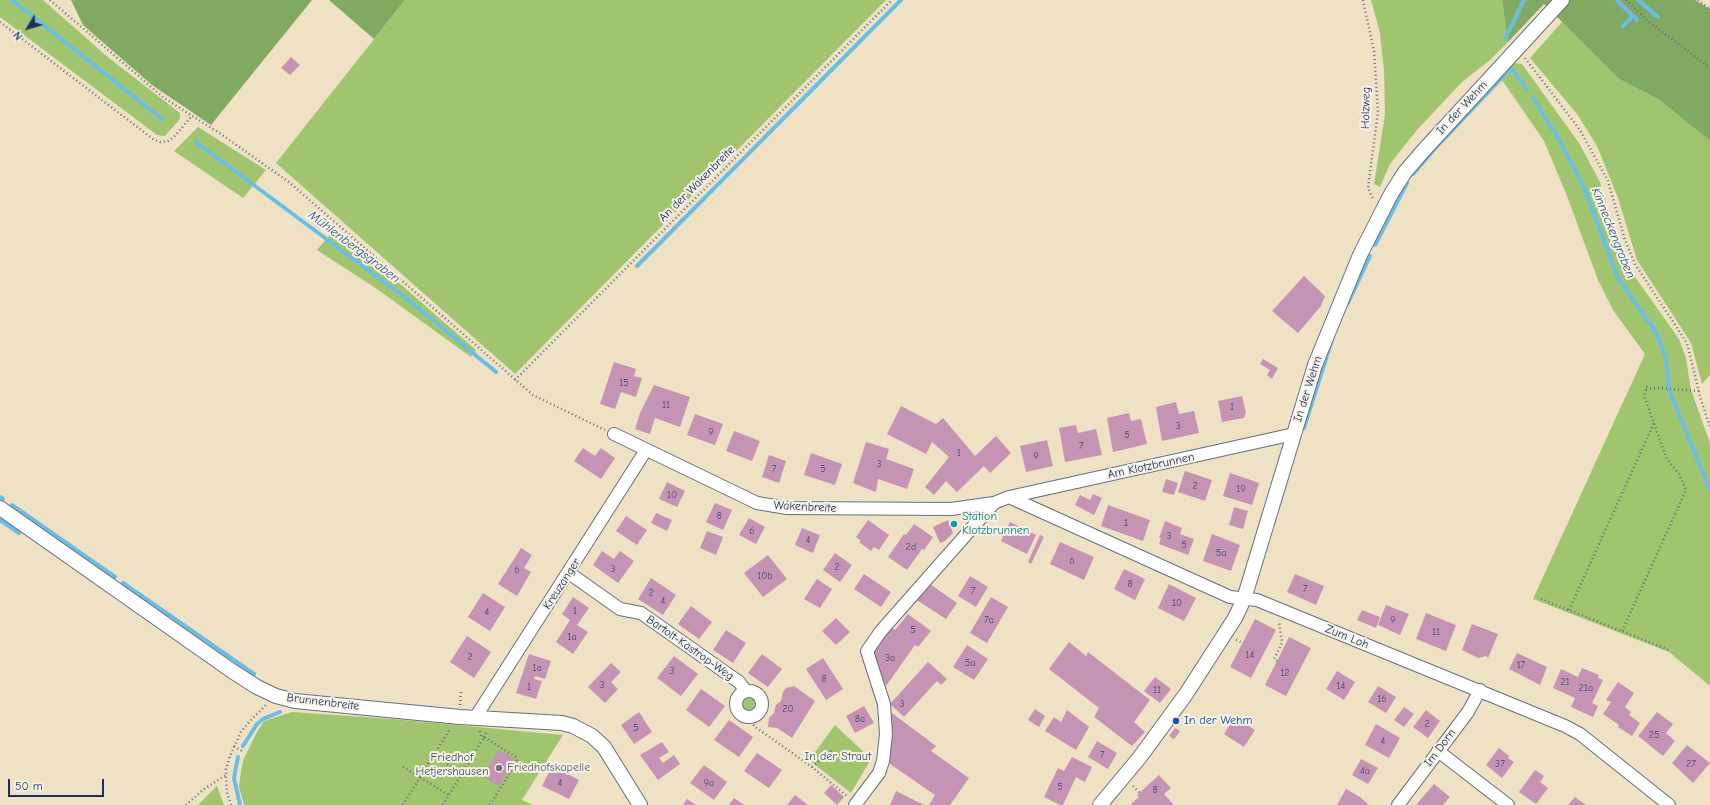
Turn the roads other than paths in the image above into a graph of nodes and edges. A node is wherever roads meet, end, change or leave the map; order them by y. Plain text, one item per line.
1 (1562, 0) edge
2 (614, 434) road end
3 (1294, 434) junction
4 (646, 450) junction
5 (1009, 497) junction
6 (994, 503) junction
7 (0, 508) edge
8 (569, 573) junction
9 (1244, 599) junction
10 (1480, 690) junction
11 (746, 691) junction
12 (475, 718) junction
13 (1438, 751) junction
14 (860, 803) edge
15 (640, 805) edge
16 (1100, 805) edge
17 (1398, 805) edge
18 (1508, 805) edge
19 (1669, 805) edge

1 - 3 street, In der Wehm
2 - 4 street, Wakenbreite
3 - 5 street, Am Klotzbrunnen
3 - 9 street, In der Wehm
4 - 6 street, Wakenbreite
4 - 8 street, Kreuzanger
5 - 6 street, Wakenbreite
5 - 9 street, Zum Loh
6 - 14 street
7 - 12 street, Brunnenbreite
8 - 11 street, Bartolt-Kastrop-Weg
8 - 12 street, Kreuzanger
9 - 10 street, Zum Loh
9 - 16 street, In der Wehm
10 - 13 street, Im Dorn
10 - 19 street, Zum Loh
11 - 11 street, Bartolt-Kastrop-Weg
12 - 15 street, Brunnenbreite
13 - 17 street, Im Dorn
13 - 18 street

